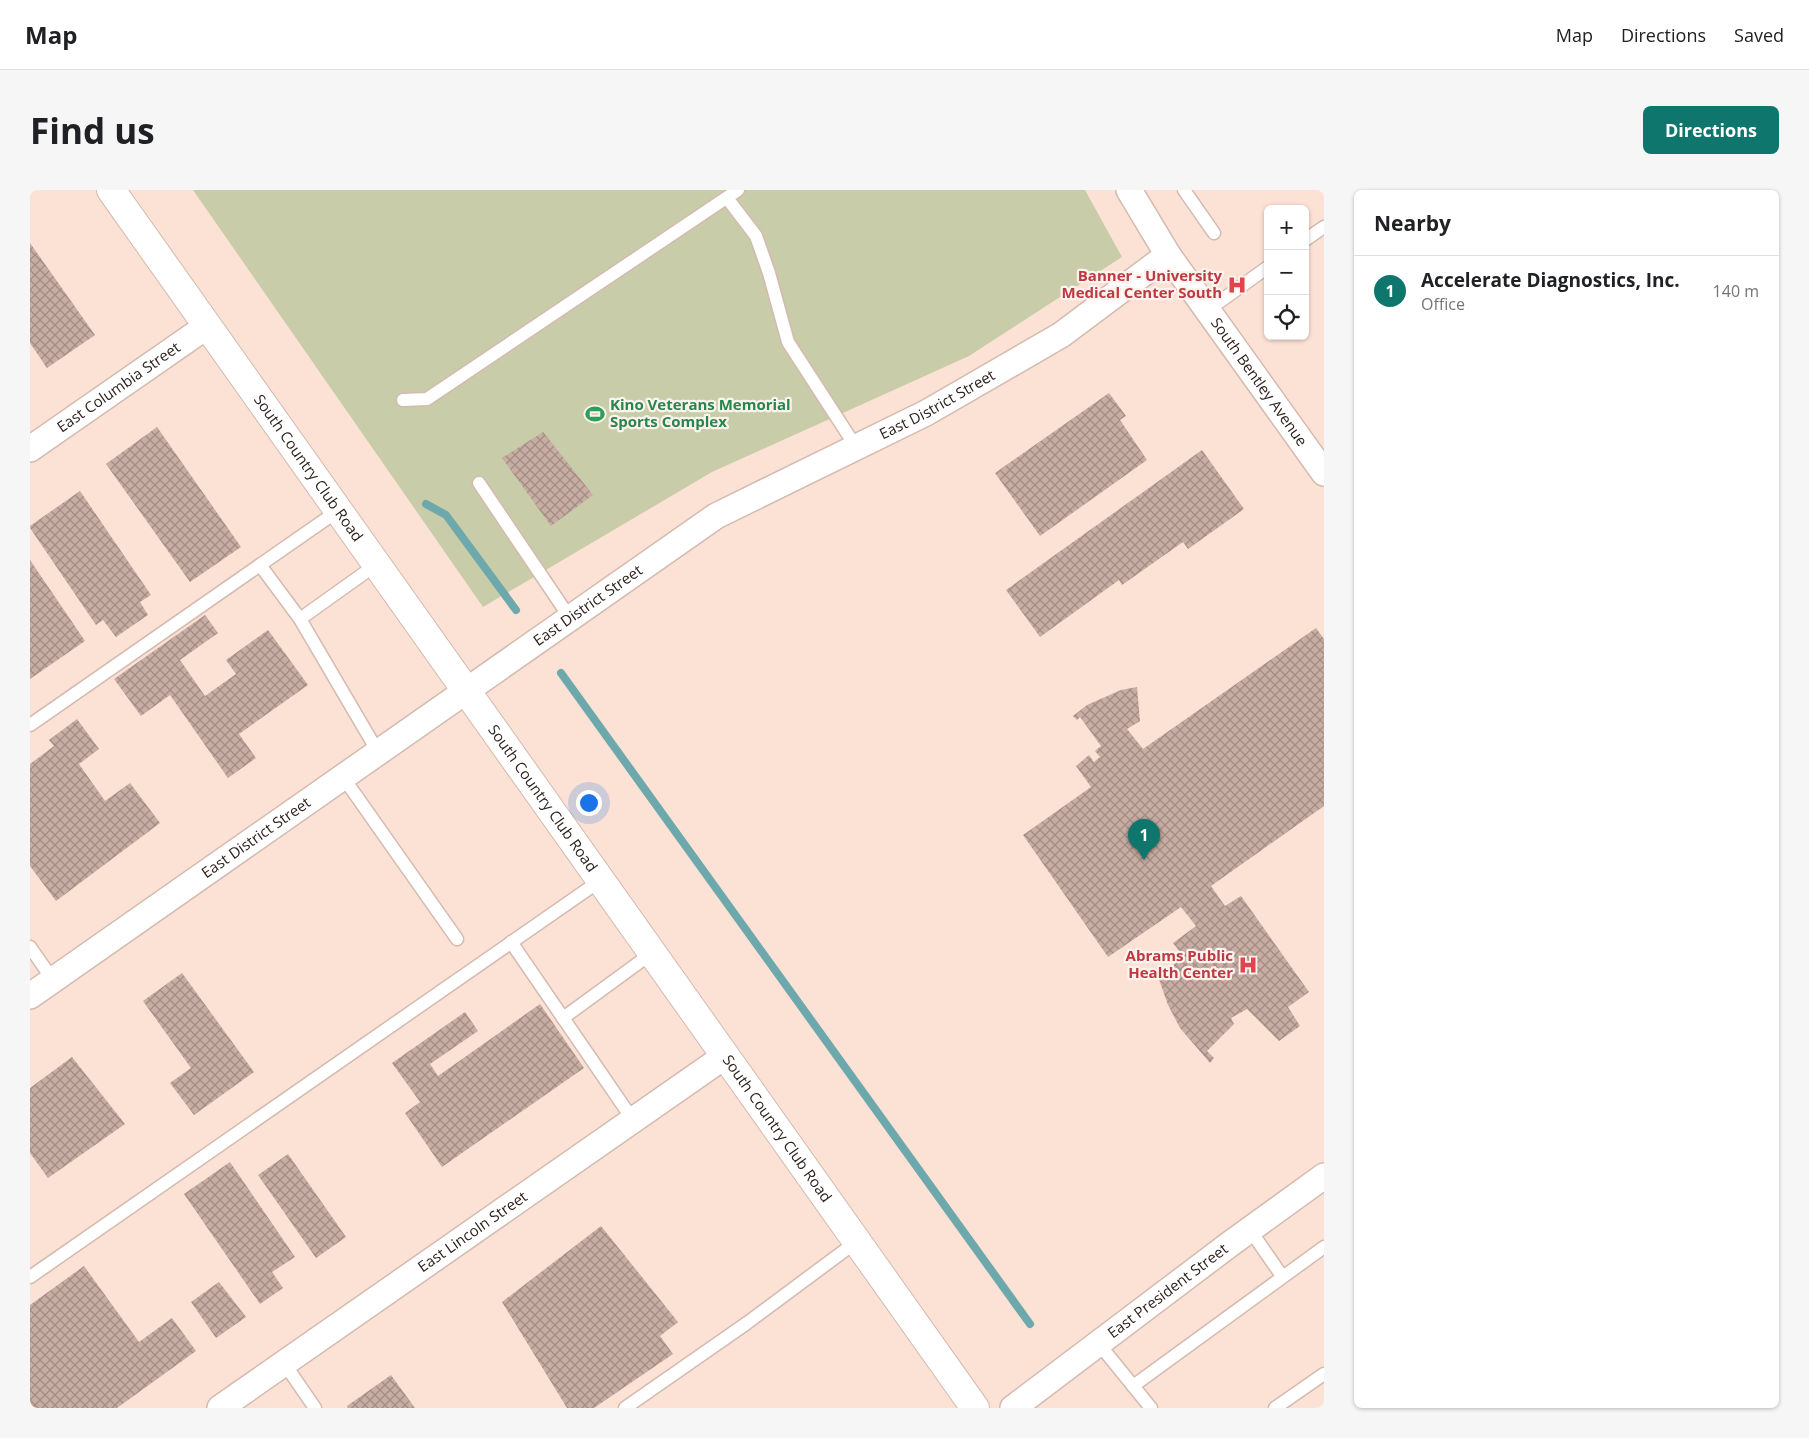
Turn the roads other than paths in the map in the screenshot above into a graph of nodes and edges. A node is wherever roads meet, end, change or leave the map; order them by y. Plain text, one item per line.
1 (111, 190) edge
2 (738, 190) edge
3 (1129, 190) edge
4 (1184, 190) edge
5 (727, 198) junction
6 (1324, 227) edge
7 (1214, 233) dead end
8 (1309, 237) edge
9 (1168, 255) junction
10 (1264, 270) edge
11 (1208, 310) junction
12 (207, 326) junction
13 (402, 400) dead end
14 (856, 447) junction
15 (30, 449) edge
16 (1322, 466) edge
17 (478, 483) dead end
18 (339, 510) junction
19 (377, 564) junction
20 (260, 565) junction
21 (570, 618) junction
22 (300, 619) junction
23 (467, 690) junction
24 (30, 725) edge
25 (378, 752) junction
26 (343, 777) junction
27 (601, 880) junction
28 (457, 939) dead end
29 (511, 942) junction
30 (30, 947) edge
31 (652, 953) junction
32 (53, 980) junction
33 (30, 996) edge
34 (563, 1018) junction
35 (725, 1056) junction
36 (633, 1120) junction
37 (1324, 1176) edge
38 (1250, 1230) junction
39 (856, 1242) junction
40 (1324, 1247) edge
41 (1282, 1276) junction
42 (30, 1278) edge
43 (1099, 1344) junction
44 (284, 1363) junction
45 (1324, 1374) edge
46 (1133, 1386) junction
47 (220, 1408) edge
48 (315, 1408) edge
49 (625, 1408) edge
50 (975, 1408) edge
51 (1013, 1408) edge
52 (1151, 1408) edge
53 (1276, 1408) edge

1 - 12 street, South Country Club Road
2 - 5 lane
3 - 9 street, South Bentley Avenue
4 - 7 lane
5 - 13 lane
5 - 14 lane
6 - 8 lane
9 - 11 street, South Bentley Avenue
9 - 14 street, East District Street
10 - 11 lane
11 - 16 street, South Bentley Avenue
12 - 15 street, East Columbia Street
12 - 18 street, South Country Club Road
14 - 21 street, East District Street
17 - 21 lane
18 - 19 street, South Country Club Road
18 - 20 lane
19 - 22 lane
19 - 23 street, South Country Club Road
20 - 22 lane
20 - 24 lane
21 - 23 street, East District Street
22 - 25 lane
23 - 25 street, East District Street
23 - 27 street, South Country Club Road
25 - 26 street, East District Street
26 - 28 lane
26 - 32 street, East District Street
27 - 29 lane
27 - 31 street, South Country Club Road
29 - 34 lane
29 - 42 lane
30 - 32 lane
31 - 34 lane
31 - 35 street, South Country Club Road
32 - 33 street, East District Street
34 - 36 lane
35 - 36 street, East Lincoln Street
35 - 39 street, South Country Club Road
36 - 44 street, East Lincoln Street
37 - 38 street, East President Street
38 - 41 lane
38 - 43 street, East President Street
39 - 49 lane
39 - 50 street, South Country Club Road
40 - 41 lane
41 - 46 lane
43 - 46 lane
43 - 51 street, East President Street
44 - 47 street, East Lincoln Street
44 - 48 lane
45 - 53 lane
46 - 52 lane

